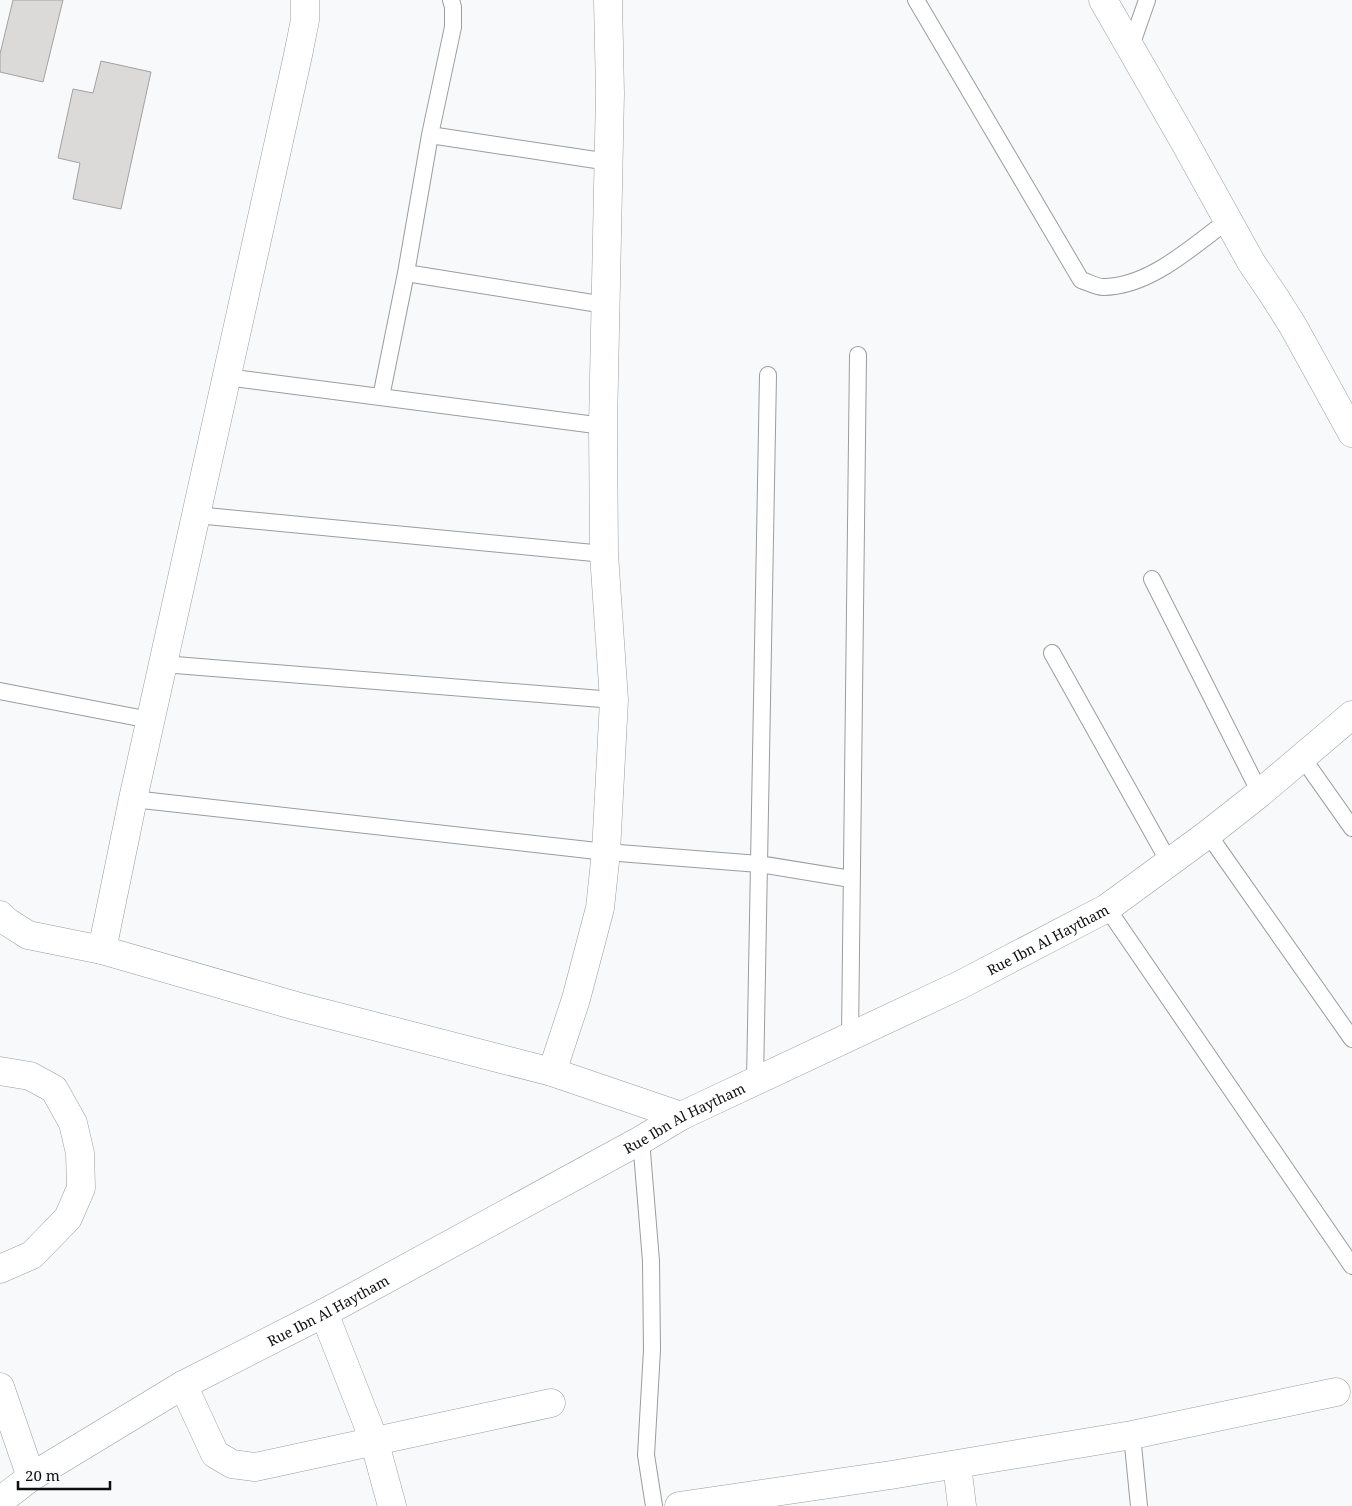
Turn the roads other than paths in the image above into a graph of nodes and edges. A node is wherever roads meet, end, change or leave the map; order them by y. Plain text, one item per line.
1 (305, 0) edge
2 (451, 0) edge
3 (608, 0) edge
4 (916, 0) edge
5 (1103, 0) edge
6 (1147, 0) edge
7 (1130, 46) junction
8 (430, 135) junction
9 (609, 162) junction
10 (1227, 221) junction
11 (406, 273) junction
12 (605, 305) junction
13 (858, 355) dead end
14 (768, 375) dead end
15 (226, 377) junction
16 (382, 397) junction
17 (603, 426) junction
18 (1352, 433) edge
19 (196, 515) junction
20 (604, 554) junction
21 (1152, 579) dead end
22 (1052, 654) dead end
23 (162, 664) junction
24 (0, 691) edge
25 (614, 700) junction
26 (1352, 715) edge
27 (150, 720) junction
28 (1302, 756) junction
29 (1260, 793) junction
30 (133, 799) junction
31 (1352, 828) edge
32 (1208, 834) junction
33 (606, 852) junction
34 (1169, 862) junction
35 (759, 864) junction
36 (851, 879) junction
37 (1107, 908) junction
38 (0, 915) edge
39 (102, 950) junction
40 (850, 1037) junction
41 (1352, 1039) edge
42 (0, 1071) edge
43 (552, 1072) junction
44 (756, 1081) junction
45 (681, 1116) junction
46 (641, 1140) junction
47 (1352, 1266) edge
48 (0, 1269) edge
49 (324, 1312) junction
50 (182, 1385) junction
51 (0, 1387) edge
52 (1336, 1392) dead end
53 (551, 1403) dead end
54 (1132, 1435) junction
55 (374, 1440) junction
56 (957, 1465) junction
57 (31, 1477) junction
58 (807, 1497) edge
59 (0, 1501) edge
60 (392, 1506) edge
61 (654, 1506) edge
62 (679, 1506) edge
63 (962, 1506) edge
64 (1140, 1506) edge

1 - 15 street
2 - 8 lane
3 - 9 street
4 - 10 lane
5 - 7 street
6 - 7 lane
7 - 10 street
8 - 9 lane
8 - 11 lane
9 - 12 street
10 - 18 street
11 - 12 lane
11 - 16 lane
12 - 17 street
13 - 36 lane
14 - 35 lane
15 - 16 lane
15 - 19 street
16 - 17 lane
17 - 20 street
19 - 20 lane
19 - 23 street
20 - 25 street
21 - 29 lane
22 - 34 lane
23 - 25 lane
23 - 27 street
24 - 27 lane
25 - 33 street
26 - 28 street, Rue Ibn Al Haytham
27 - 30 street
28 - 29 street, Rue Ibn Al Haytham
28 - 31 lane
29 - 32 street, Rue Ibn Al Haytham
30 - 33 lane
30 - 39 street
32 - 34 street, Rue Ibn Al Haytham
32 - 41 lane
33 - 35 lane
33 - 43 street
34 - 37 street, Rue Ibn Al Haytham
35 - 36 lane
35 - 44 lane
36 - 40 lane
37 - 40 street, Rue Ibn Al Haytham
37 - 47 lane
38 - 39 street
39 - 43 street
40 - 44 street, Rue Ibn Al Haytham
42 - 48 street
43 - 45 street
44 - 45 street, Rue Ibn Al Haytham
45 - 46 street, Rue Ibn Al Haytham
46 - 49 street, Rue Ibn Al Haytham
46 - 61 lane
49 - 50 street, Rue Ibn Al Haytham
49 - 55 street
50 - 55 street
50 - 57 street, Rue Ibn Al Haytham
51 - 57 street
52 - 54 street
53 - 55 street
54 - 56 street
54 - 64 lane
55 - 60 street
56 - 58 street
56 - 63 street
57 - 59 street, Rue Ibn Al Haytham
58 - 62 street

